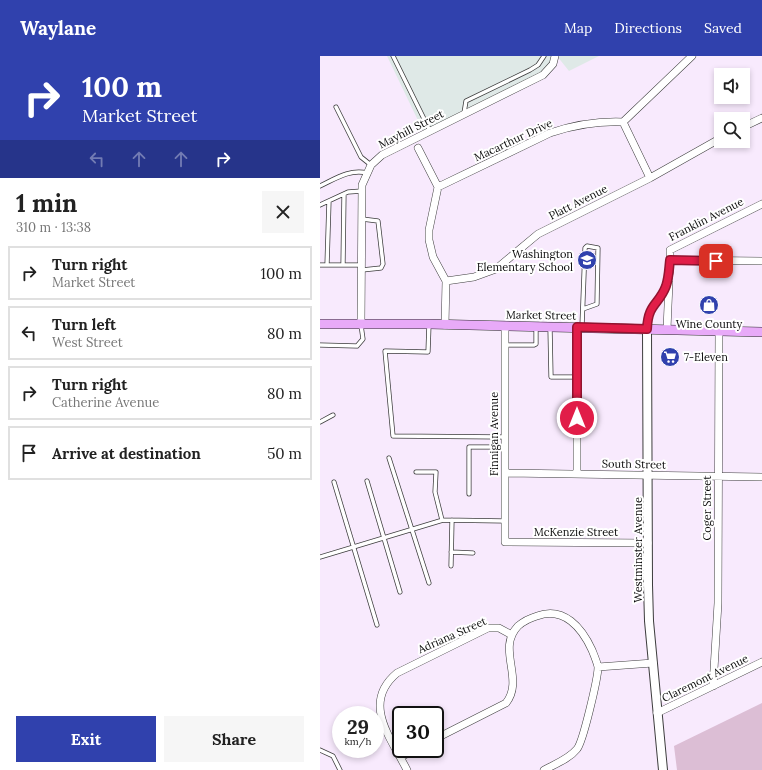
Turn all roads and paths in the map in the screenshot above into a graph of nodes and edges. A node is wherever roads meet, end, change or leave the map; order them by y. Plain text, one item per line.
1 (393, 56) edge
2 (544, 56) edge
3 (556, 56) edge
4 (689, 57) edge
5 (538, 64) junction
6 (547, 72) junction
7 (336, 107) dead end
8 (464, 114) junction
9 (762, 118) edge
10 (623, 122) junction
11 (750, 124) edge
12 (430, 131) junction
13 (714, 142) edge
14 (418, 148) dead end
15 (371, 165) junction
16 (367, 173) junction
17 (650, 178) junction
18 (320, 186) edge
19 (438, 187) junction
20 (362, 191) junction
21 (344, 194) junction
22 (329, 201) junction
23 (762, 204) edge
24 (320, 205) edge
25 (362, 219) junction
26 (670, 260) junction
27 (762, 262) edge
28 (320, 265) edge
29 (327, 265) junction
30 (343, 265) junction
31 (362, 267) junction
32 (669, 276) junction
33 (446, 281) junction
34 (583, 309) junction
35 (320, 324) edge
36 (361, 324) junction
37 (429, 324) junction
38 (445, 325) junction
39 (505, 326) junction
40 (536, 327) junction
41 (550, 327) junction
42 (579, 327) junction
43 (647, 329) junction
44 (667, 329) junction
45 (719, 331) junction
46 (762, 332) edge
47 (320, 345) edge
48 (505, 345) junction
49 (577, 377) junction
50 (333, 415) dead end
51 (320, 422) edge
52 (506, 437) junction
53 (505, 447) junction
54 (389, 458) dead end
55 (416, 472) dead end
56 (505, 472) junction
57 (577, 474) junction
58 (648, 475) junction
59 (718, 476) junction
60 (762, 477) edge
61 (366, 481) dead end
62 (334, 482) dead end
63 (469, 494) dead end
64 (442, 520) junction
65 (452, 520) junction
66 (505, 521) junction
67 (411, 530) junction
68 (383, 538) junction
69 (505, 542) joint
70 (648, 543) junction
71 (353, 547) junction
72 (451, 552) junction
73 (473, 553) dead end
74 (320, 557) edge
75 (451, 566) dead end
76 (429, 583) dead end
77 (400, 592) dead end
78 (377, 625) dead end
79 (512, 635) junction
80 (762, 662) edge
81 (653, 663) junction
82 (598, 667) junction
83 (713, 686) junction
84 (657, 713) junction
85 (444, 734) edge
86 (392, 739) edge
87 (320, 750) edge
88 (401, 758) edge
89 (340, 770) edge
90 (407, 770) edge
91 (544, 770) edge
92 (662, 770) edge

1 - 12 lane
2 - 5 lane
3 - 6 street
4 - 10 street
5 - 6 lane
5 - 8 lane
6 - 8 street, Mayhill Street
7 - 15 lane
8 - 12 street, Mayhill Street
9 - 11 street
10 - 17 street
10 - 19 street, Macarthur Drive
12 - 15 street, Mayhill Street
13 - 17 street, Platt Avenue
14 - 19 street
15 - 16 street, Mayhill Street
16 - 18 lane
16 - 20 street, Mayhill Street
17 - 33 street, Platt Avenue
19 - 33 street
20 - 21 lane
20 - 25 street, Mayhill Street
21 - 22 lane
21 - 30 lane
22 - 24 lane
22 - 29 lane
23 - 26 street, Franklin Avenue
25 - 31 street, Mayhill Street
25 - 31 lane
26 - 27 street
26 - 32 street
28 - 29 lane
29 - 30 lane
30 - 31 lane
31 - 36 street, Mayhill Street
32 - 43 street
32 - 44 street
33 - 38 street
34 - 34 lane
34 - 42 lane
35 - 36 main road, Market Street
36 - 37 main road, Market Street
36 - 47 lane
37 - 38 main road, Market Street
37 - 52 lane
38 - 39 main road, Market Street
39 - 40 main road, Market Street
39 - 48 street, Finnigan Avenue
40 - 41 main road, Market Street
40 - 48 lane
41 - 42 main road, Market Street
41 - 49 lane
42 - 43 main road, Market Street
42 - 49 street
43 - 44 main road, Market Street
43 - 58 street, Westminster Avenue
44 - 45 main road, Market Street
45 - 46 main road, Market Street
45 - 59 street, Coger Street
48 - 52 street, Finnigan Avenue
49 - 57 street
50 - 51 lane
52 - 53 street, Finnigan Avenue
53 - 56 street, Finnigan Avenue
53 - 63 lane
54 - 67 lane
55 - 64 lane
56 - 57 street, South Street
56 - 66 street, Finnigan Avenue
57 - 58 street, South Street
58 - 59 street, South Street
58 - 70 street, Westminster Avenue
59 - 60 street, South Street
59 - 83 street, Coger Street
61 - 68 lane
62 - 71 lane
64 - 65 lane
64 - 67 lane
65 - 66 lane
65 - 72 lane
66 - 69 street, Finnigan Avenue
67 - 68 lane
67 - 76 lane
68 - 71 lane
68 - 77 lane
69 - 70 street, McKenzie Street
70 - 81 street, Westminster Avenue
71 - 74 lane
71 - 78 lane
72 - 73 lane
72 - 75 lane
79 - 82 street
79 - 85 street
79 - 86 street, Adriana Street
80 - 83 street, Claremont Avenue
81 - 82 street
81 - 84 street, Westminster Avenue
82 - 91 street
83 - 84 street, Claremont Avenue
84 - 92 street, Westminster Avenue
87 - 89 lane
88 - 90 street, Adriana Street

